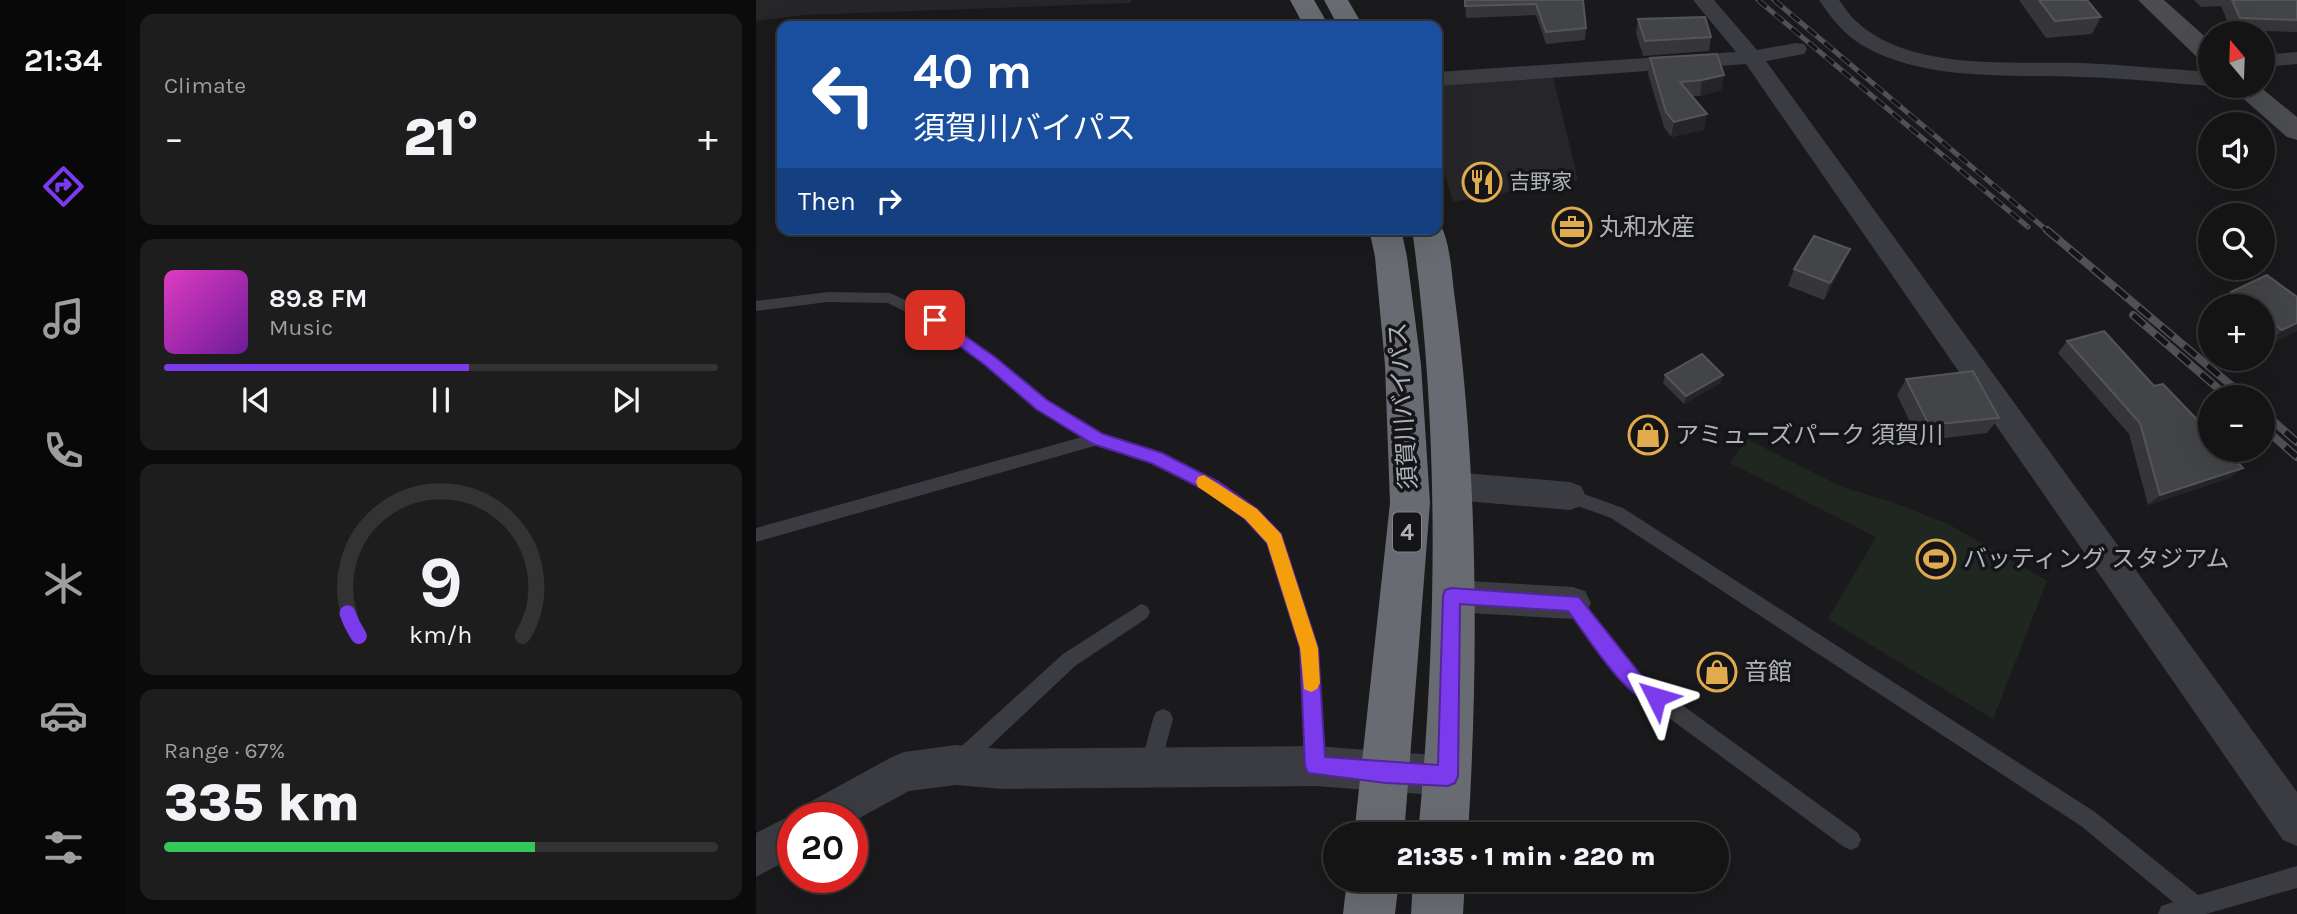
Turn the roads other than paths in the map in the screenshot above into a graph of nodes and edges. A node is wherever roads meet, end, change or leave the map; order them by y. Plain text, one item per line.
1 (1302, 0) edge
2 (1336, 0) edge
3 (1703, 0) edge
4 (1829, 0) edge
5 (2150, 0) edge
6 (1313, 21) edge
7 (1347, 21) edge
8 (2198, 44) edge
9 (1796, 49) dead end
10 (1752, 57) junction
11 (2297, 58) edge
12 (2275, 60) edge
13 (2198, 78) edge
14 (1442, 79) edge
15 (2258, 98) edge
16 (2297, 131) edge
17 (1386, 235) edge
18 (1429, 235) edge
19 (756, 306) edge
20 (1098, 439) junction
21 (1453, 486) junction
22 (1570, 496) joint
23 (756, 535) edge
24 (1451, 596) junction
25 (1573, 603) joint
26 (1141, 612) dead end
27 (1163, 719) dead end
28 (956, 765) junction
29 (1315, 766) junction
30 (1150, 767) junction
31 (1386, 774) junction
32 (1448, 776) junction
33 (849, 802) edge
34 (1380, 822) edge
35 (1444, 822) edge
36 (2297, 826) edge
37 (1851, 840) dead end
38 (777, 844) edge
39 (756, 856) edge
40 (2297, 877) edge
41 (1372, 892) edge
42 (1438, 892) edge
43 (2193, 905) junction
44 (1369, 914) edge
45 (1437, 914) edge
46 (2169, 914) edge

1 - 6 highway
2 - 7 highway
3 - 10 street
4 - 13 street
5 - 8 street
9 - 10 street
10 - 14 street
10 - 36 street
11 - 12 street
15 - 16 street
17 - 31 highway, 須賀川バイパス / 4
18 - 21 highway, 須賀川バイパス / 4
19 - 20 lane
20 - 23 lane
20 - 29 lane
21 - 22 street
21 - 24 highway, 須賀川バイパス / 4
22 - 43 lane
24 - 25 street
24 - 32 highway, 須賀川バイパス / 4
25 - 37 lane
26 - 28 lane
27 - 30 lane
28 - 30 street
28 - 33 street
29 - 30 street
29 - 31 street
31 - 32 street
31 - 34 highway, 須賀川バイパス / 4
32 - 35 highway, 須賀川バイパス / 4
38 - 39 street
40 - 43 lane
41 - 44 highway
42 - 45 highway
43 - 46 lane

